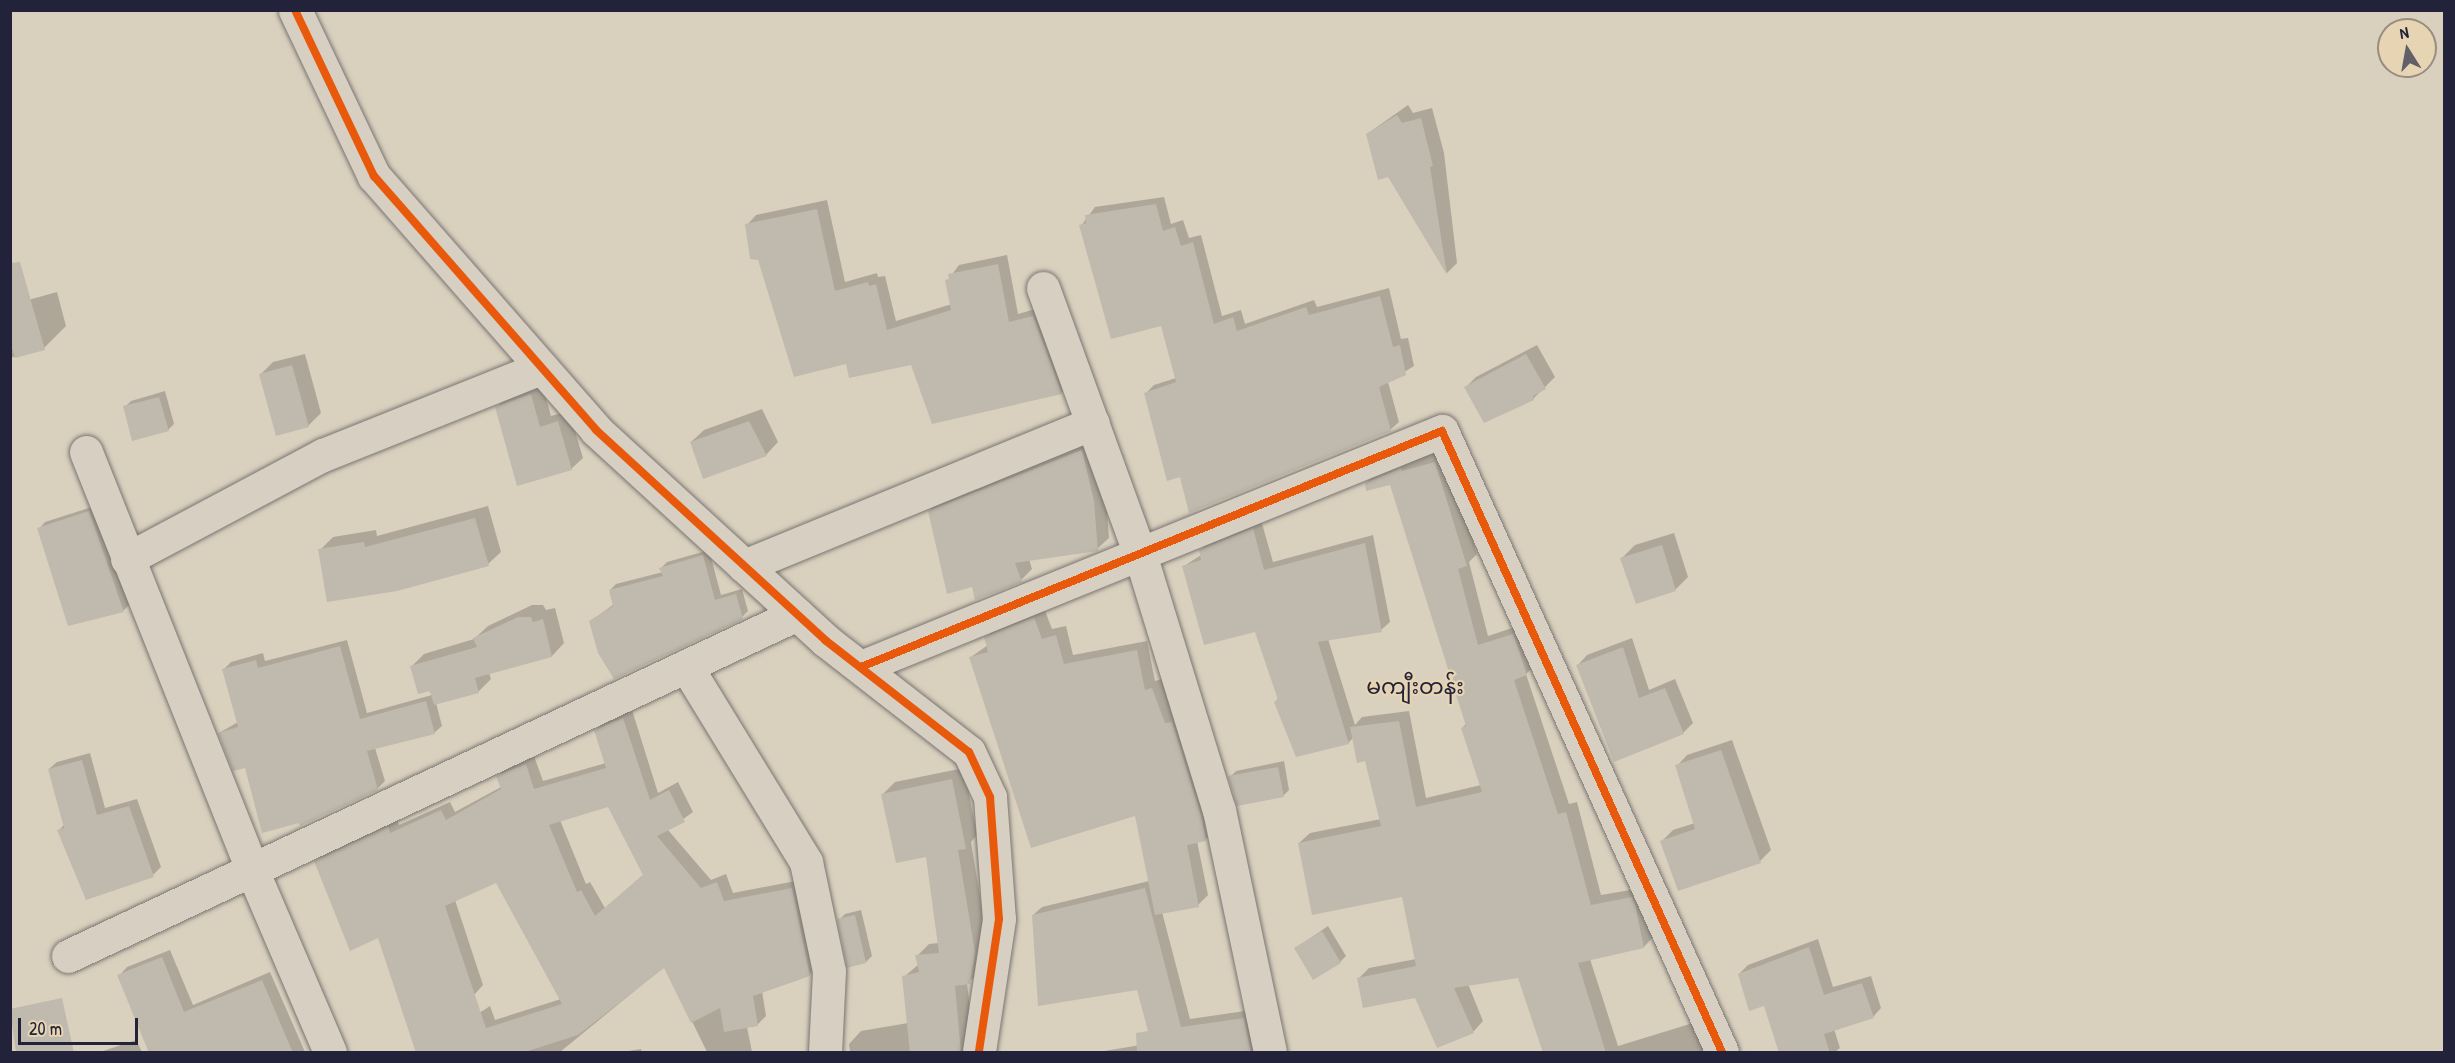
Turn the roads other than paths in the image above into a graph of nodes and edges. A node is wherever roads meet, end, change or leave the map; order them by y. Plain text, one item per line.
1 (295, 10) edge
2 (1043, 288) dead end
3 (541, 368) junction
4 (1093, 423) junction
5 (86, 452) dead end
6 (1140, 554) junction
7 (127, 559) junction
8 (744, 566) junction
9 (796, 614) junction
10 (686, 666) junction
11 (861, 667) junction
12 (252, 870) junction
13 (68, 956) dead end
14 (330, 1053) edge
15 (825, 1053) edge
16 (979, 1053) edge
17 (1270, 1053) edge
18 (1722, 1053) edge

1 - 3 street
2 - 4 street
3 - 7 street
3 - 8 street
4 - 6 street
4 - 8 street
5 - 7 street
6 - 11 street
6 - 17 street
6 - 18 street
7 - 12 street
8 - 9 street
9 - 10 street
9 - 11 street
10 - 12 street
10 - 15 street
11 - 16 street
12 - 13 street
12 - 14 street

